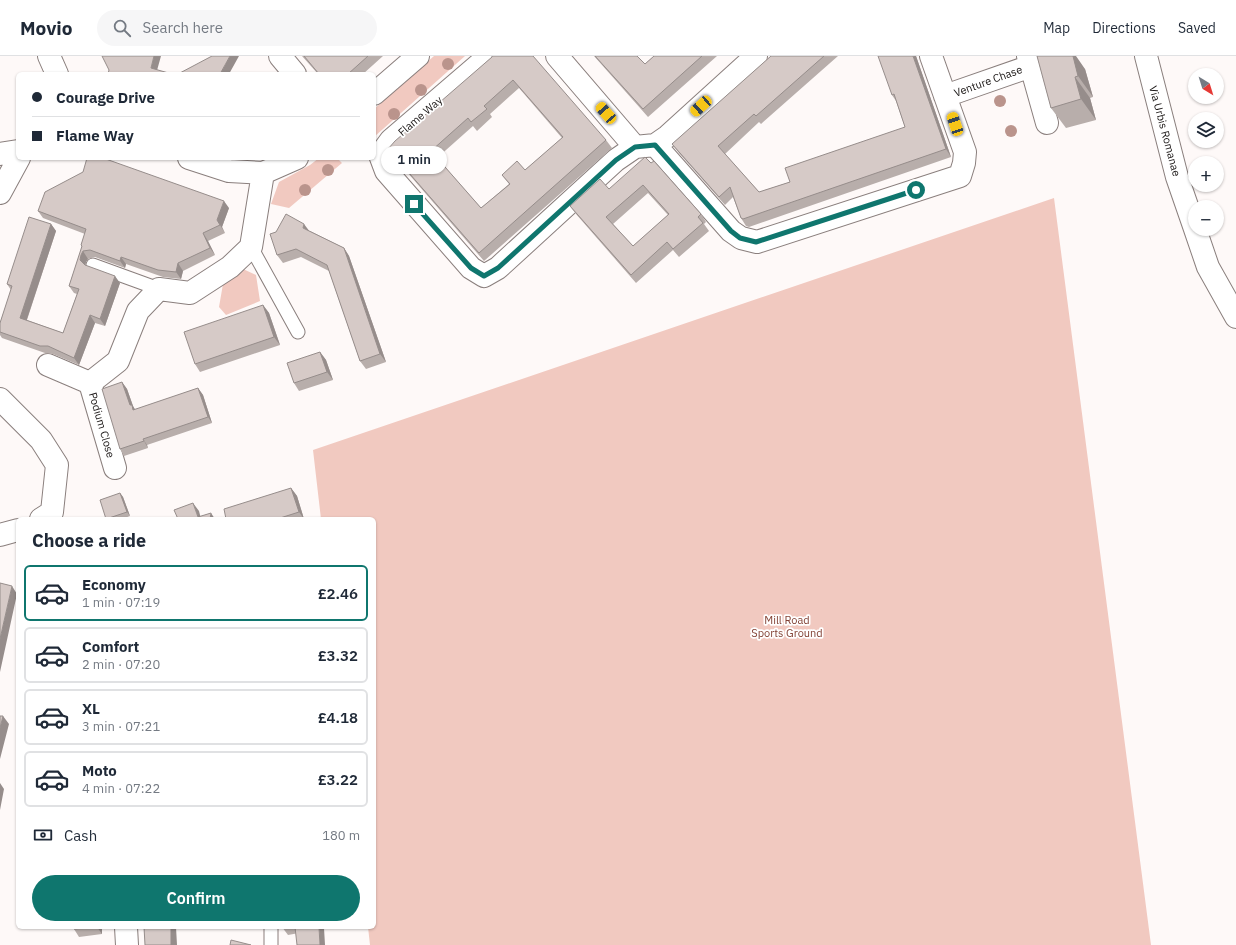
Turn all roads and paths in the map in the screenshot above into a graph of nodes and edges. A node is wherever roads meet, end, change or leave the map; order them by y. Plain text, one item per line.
1 (280, 56) edge
2 (418, 56) edge
3 (489, 56) edge
4 (557, 56) edge
5 (756, 56) edge
6 (931, 56) edge
7 (1146, 56) edge
8 (1029, 61) edge
9 (293, 72) edge
10 (376, 92) edge
11 (946, 96) junction
12 (1047, 123) edge
13 (645, 146) junction
14 (16, 151) edge
15 (0, 154) edge
16 (17, 160) edge
17 (195, 160) edge
18 (292, 160) edge
19 (263, 173) junction
20 (0, 193) edge
21 (1188, 209) edge
22 (1197, 236) edge
23 (251, 247) junction
24 (94, 265) dead end
25 (159, 289) junction
26 (1236, 317) edge
27 (298, 332) dead end
28 (48, 365) dead end
29 (90, 383) junction
30 (0, 400) edge
31 (115, 468) dead end
32 (44, 517) edge
33 (16, 531) edge
34 (0, 535) edge
35 (126, 929) edge
36 (271, 929) edge
37 (127, 945) edge
38 (271, 945) edge

1 - 9 street
2 - 10 street
3 - 13 street, Flame Way
4 - 13 street
5 - 13 street, Flame Way
6 - 11 street
7 - 21 street, Via Urbis Romanae
8 - 11 street, Venture Chase
8 - 12 street, Venture Chase
11 - 13 street
14 - 15 street
16 - 20 street
17 - 19 street
18 - 19 street
19 - 23 street
22 - 26 street, Via Urbis Romanae
23 - 25 street
23 - 27 lane
24 - 25 lane
25 - 29 street, Podium Close
28 - 29 street, Podium Close
29 - 31 street, Podium Close
30 - 32 street
33 - 34 street
35 - 37 street
36 - 38 lane

